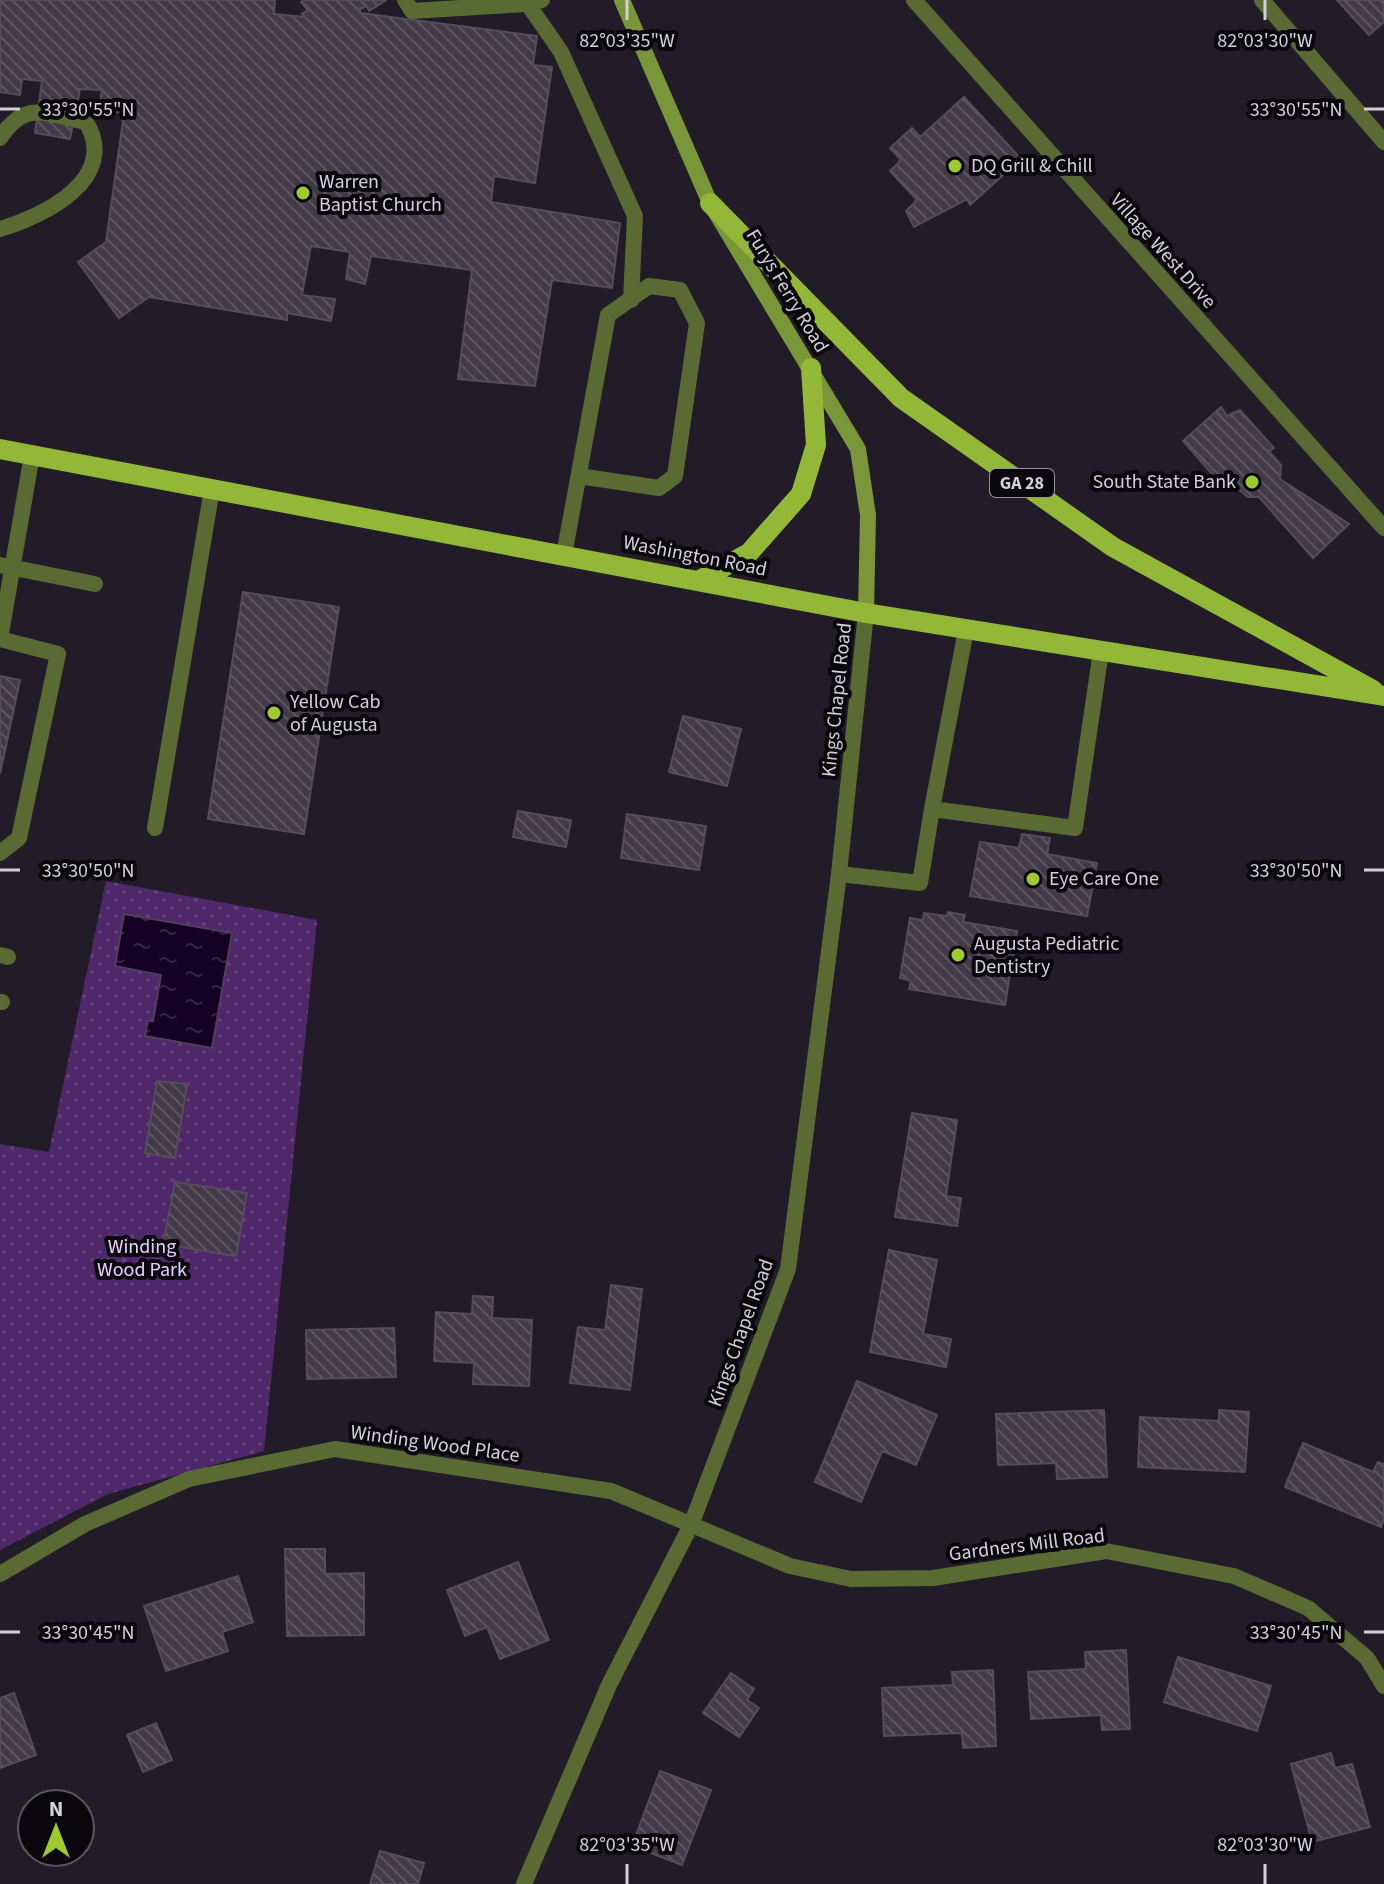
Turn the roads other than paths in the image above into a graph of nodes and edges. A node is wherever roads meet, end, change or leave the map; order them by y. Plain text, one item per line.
1 (405, 0) edge
2 (622, 0) edge
3 (914, 0) edge
4 (1262, 0) edge
5 (531, 1) edge
6 (0, 138) edge
7 (1384, 142) edge
8 (710, 203) junction
9 (0, 229) edge
10 (631, 300) junction
11 (811, 368) junction
12 (0, 449) edge
13 (32, 455) junction
14 (579, 476) junction
15 (212, 489) junction
16 (1384, 528) edge
17 (564, 555) junction
18 (6, 567) edge
19 (698, 581) junction
20 (95, 584) dead end
21 (866, 613) junction
22 (966, 630) junction
23 (0, 639) edge
24 (1101, 651) junction
25 (1384, 696) edge
26 (932, 809) junction
27 (155, 828) dead end
28 (0, 853) edge
29 (839, 874) junction
30 (691, 1525) junction
31 (0, 1574) edge
32 (1384, 1686) edge
33 (524, 1884) edge

1 - 5 street
2 - 8 main road, Furys Ferry Road / GA 28
3 - 16 street, Village West Drive
4 - 7 street
5 - 10 street
6 - 9 street
8 - 11 main road, Furys Ferry Road / GA 28
8 - 25 main road, GA 28
10 - 14 street
10 - 14 street
11 - 19 main road
11 - 21 main road, Furys Ferry Road / GA 28
12 - 13 main road, Washington Road
13 - 15 main road, Washington Road
13 - 18 street
14 - 17 street
15 - 17 main road, Washington Road
15 - 27 street
17 - 19 main road, Washington Road
18 - 20 street
18 - 23 street
19 - 21 main road, Washington Road
21 - 22 main road, Washington Road / GA 28
21 - 29 street, Kings Chapel Road
22 - 24 main road, Washington Road / GA 28
22 - 26 street
23 - 28 street
24 - 25 main road, Washington Road / GA 28
24 - 26 street
26 - 29 street
29 - 30 street, Kings Chapel Road
30 - 31 street, Winding Wood Place
30 - 32 street, Gardners Mill Road
30 - 33 street, Kings Chapel Road

